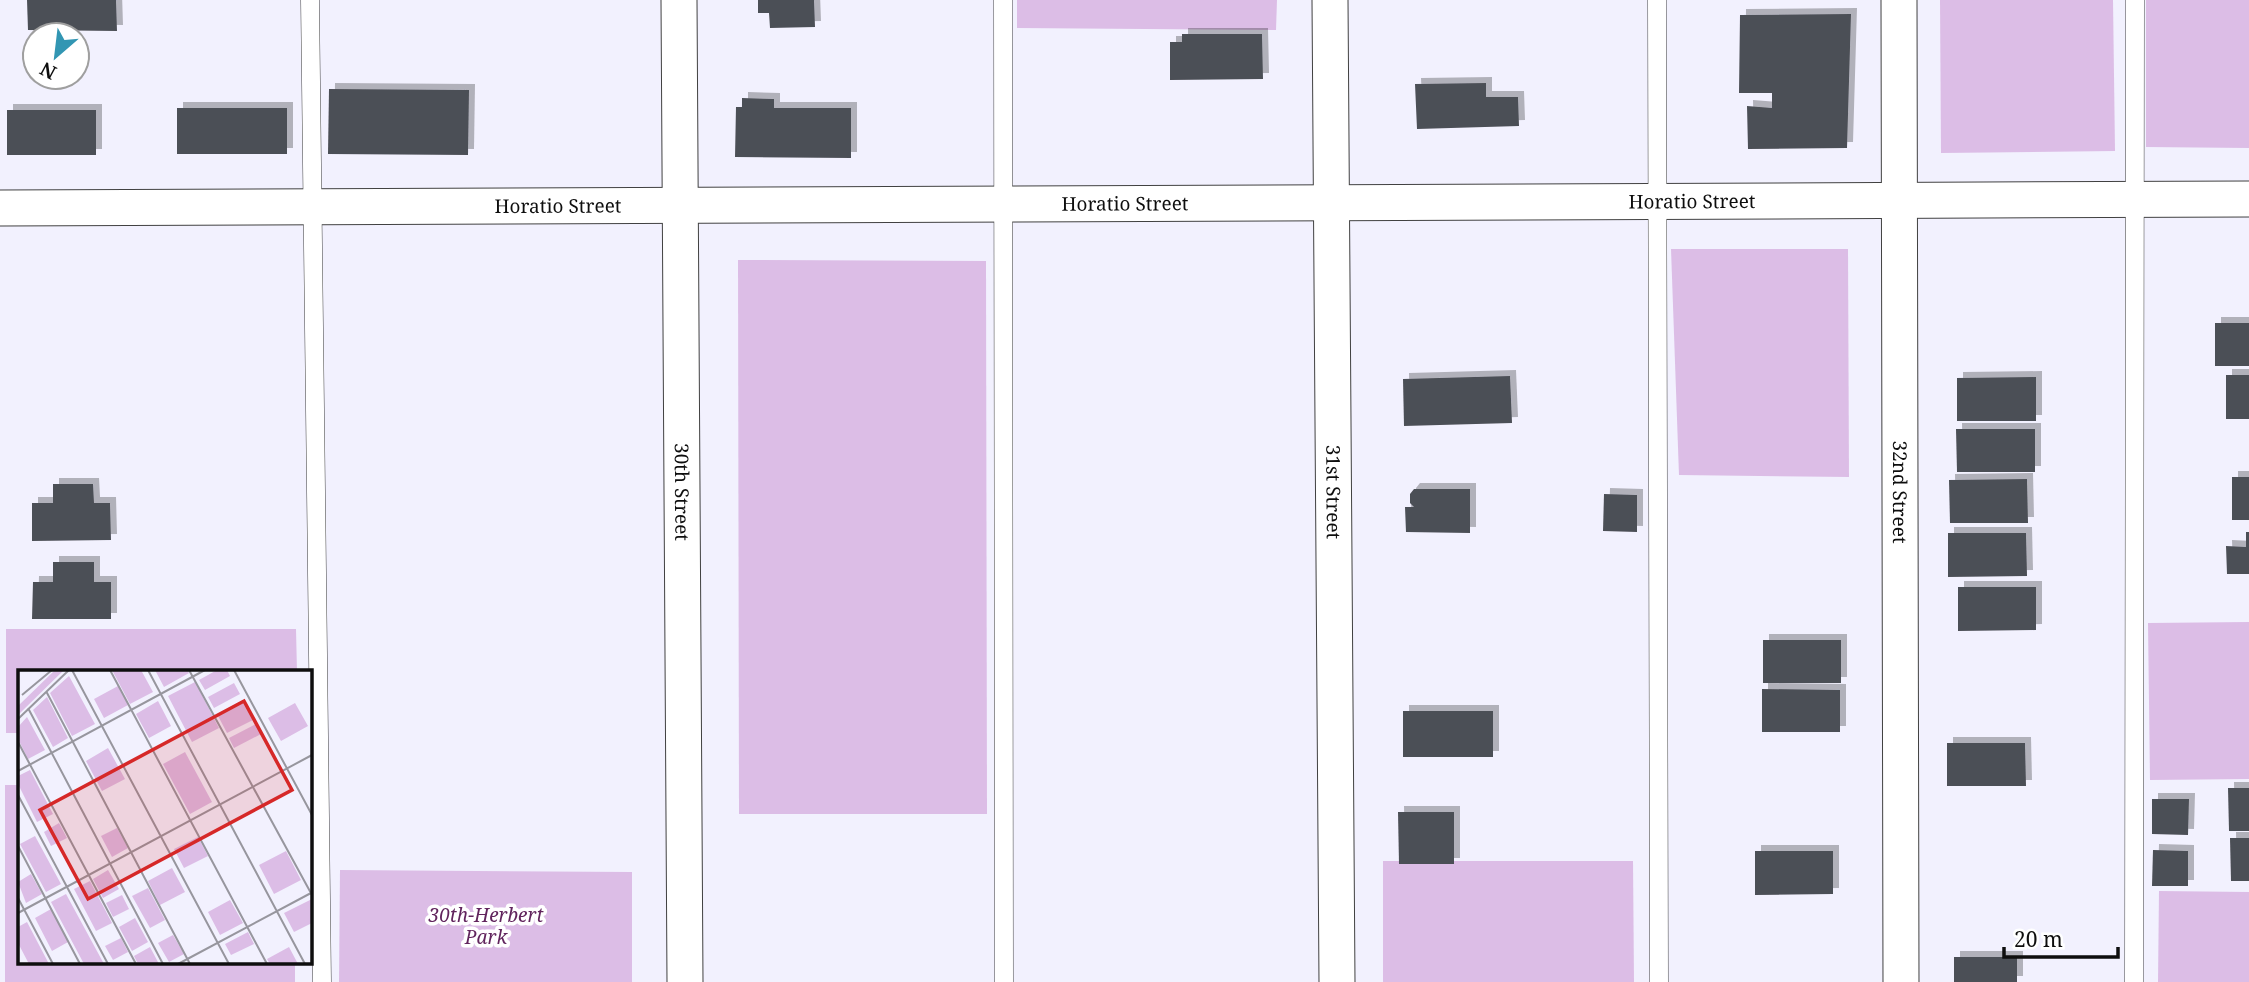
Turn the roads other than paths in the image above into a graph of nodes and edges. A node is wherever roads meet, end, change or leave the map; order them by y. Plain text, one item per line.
1 (310, 0) edge
2 (680, 0) edge
3 (1003, 0) edge
4 (1330, 0) edge
5 (1657, 0) edge
6 (1899, 0) edge
7 (2135, 0) edge
8 (2136, 199) junction
9 (2249, 199) edge
10 (1899, 200) junction
11 (1331, 201) junction
12 (1656, 201) junction
13 (1003, 204) junction
14 (681, 206) junction
15 (312, 207) junction
16 (0, 208) edge
17 (322, 982) edge
18 (685, 982) edge
19 (1004, 982) edge
20 (1337, 982) edge
21 (1659, 982) edge
22 (1901, 982) edge
23 (2134, 982) edge

1 - 15 lane
2 - 14 street, 30th Street
3 - 13 lane
4 - 11 street, 31st Street
5 - 12 lane
6 - 10 street, 32nd Street
7 - 8 lane
8 - 9 street, Horatio Street
8 - 10 street, Horatio Street
8 - 23 lane
10 - 12 street, Horatio Street
10 - 22 street, 32nd Street
11 - 12 street, Horatio Street
11 - 13 street, Horatio Street
11 - 20 street, 31st Street
12 - 21 lane
13 - 14 street, Horatio Street
13 - 19 lane
14 - 15 street, Horatio Street
14 - 18 street, 30th Street
15 - 16 street, Horatio Street
15 - 17 lane

